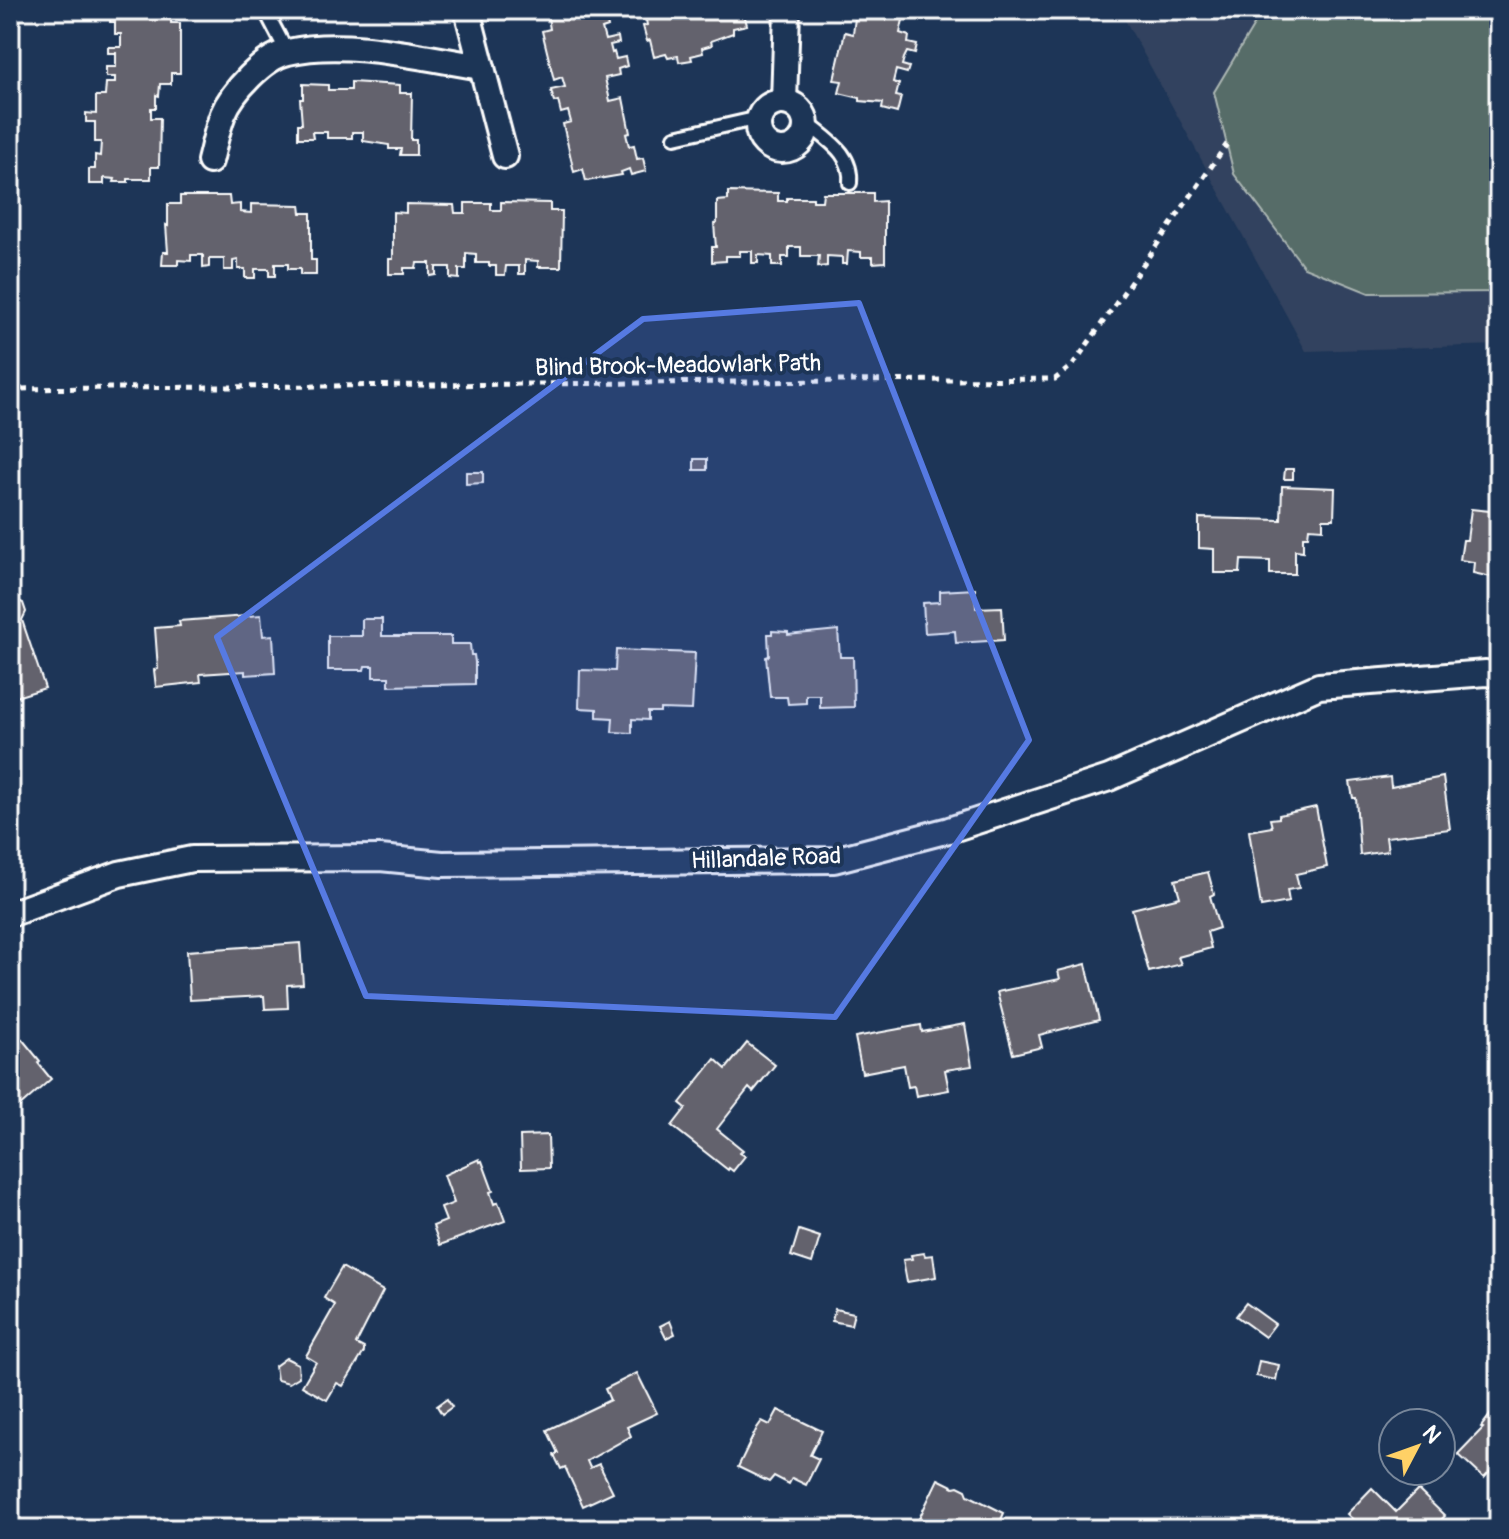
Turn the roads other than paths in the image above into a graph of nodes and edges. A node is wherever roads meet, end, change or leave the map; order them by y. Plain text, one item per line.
1 (265, 10) edge
2 (467, 10) edge
3 (787, 10) edge
4 (287, 52) junction
5 (482, 67) junction
6 (784, 102) junction
7 (759, 118) junction
8 (806, 122) junction
9 (675, 137) dead end
10 (505, 156) dead end
11 (210, 161) dead end
12 (850, 183) dead end
13 (1499, 675) edge
14 (10, 914) edge

1 - 4 lane
2 - 5 street
3 - 6 street
4 - 5 street
4 - 11 street
5 - 10 street
6 - 7 street
6 - 8 street
7 - 8 street
7 - 9 lane
8 - 12 lane
13 - 14 street, Hillandale Road

